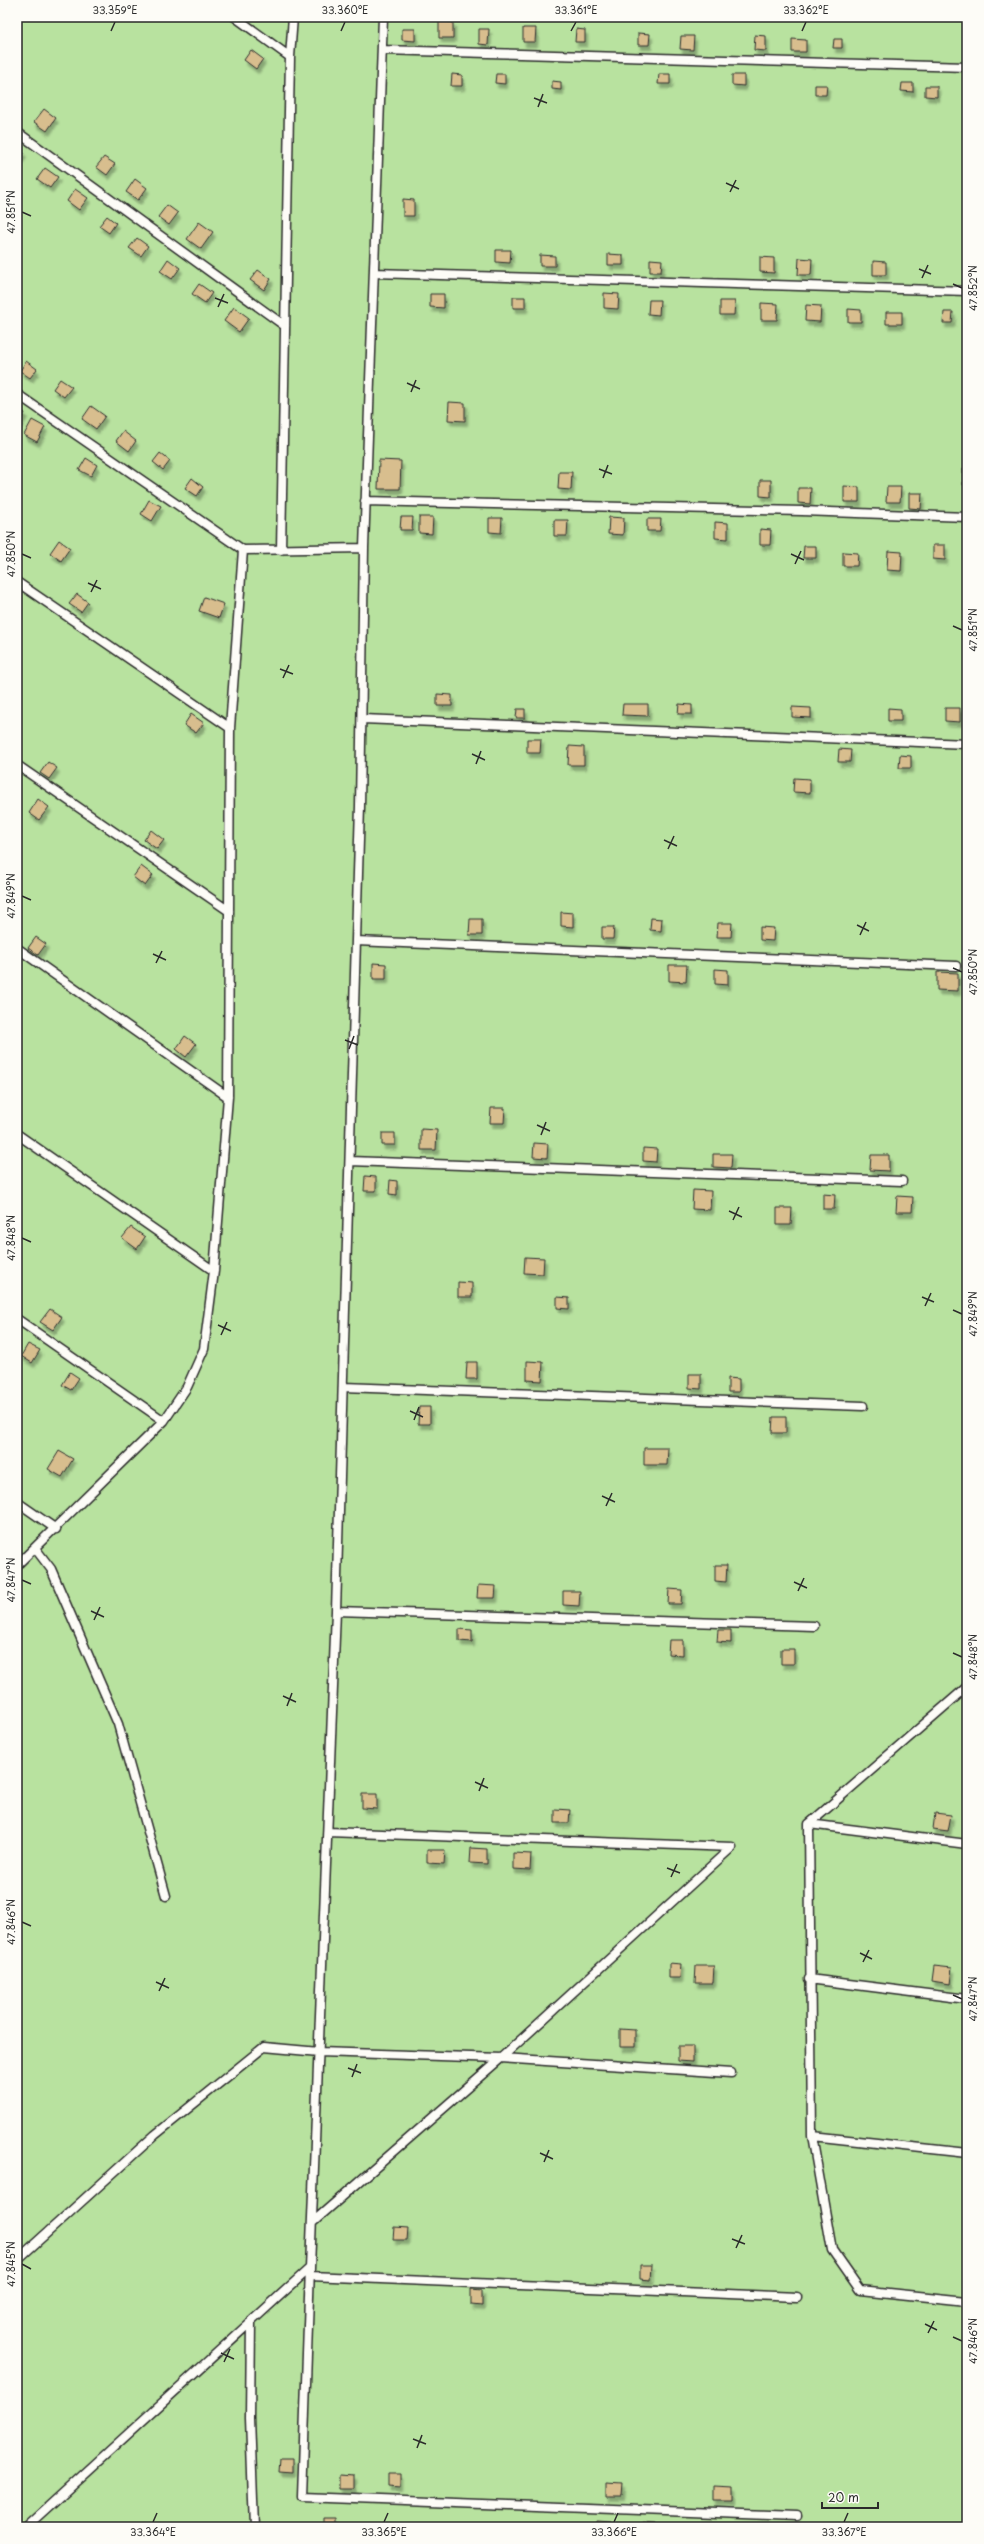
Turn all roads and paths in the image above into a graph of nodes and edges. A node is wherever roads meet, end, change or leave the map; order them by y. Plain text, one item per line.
1 (235, 17) edge
2 (293, 17) edge
3 (383, 17) edge
4 (382, 50) junction
5 (290, 57) junction
6 (967, 67) edge
7 (17, 132) edge
8 (374, 273) junction
9 (967, 291) edge
10 (285, 326) junction
11 (17, 394) edge
12 (365, 501) junction
13 (967, 517) edge
14 (364, 548) junction
15 (244, 550) junction
16 (281, 550) junction
17 (17, 582) edge
18 (362, 719) junction
19 (230, 728) junction
20 (967, 744) edge
21 (17, 766) edge
22 (230, 911) junction
23 (356, 941) junction
24 (17, 948) edge
25 (956, 966) dead end
26 (228, 1097) junction
27 (17, 1134) edge
28 (350, 1161) junction
29 (902, 1181) dead end
30 (214, 1271) junction
31 (17, 1319) edge
32 (343, 1388) junction
33 (863, 1406) dead end
34 (164, 1421) junction
35 (17, 1502) edge
36 (56, 1529) junction
37 (35, 1548) junction
38 (17, 1565) edge
39 (336, 1611) junction
40 (814, 1626) dead end
41 (967, 1687) edge
42 (809, 1824) junction
43 (328, 1832) junction
44 (967, 1844) edge
45 (166, 1896) dead end
46 (809, 1979) junction
47 (967, 1999) edge
48 (319, 2052) junction
49 (501, 2058) junction
50 (732, 2073) dead end
51 (812, 2136) junction
52 (967, 2153) edge
53 (313, 2222) junction
54 (17, 2260) edge
55 (310, 2272) junction
56 (797, 2297) dead end
57 (967, 2301) edge
58 (251, 2322) junction
59 (797, 2516) dead end
60 (26, 2527) edge
61 (254, 2527) edge

1 - 5 lane
2 - 5 lane
3 - 4 lane
4 - 6 lane
4 - 8 lane
5 - 10 lane
7 - 10 lane
8 - 9 lane
8 - 12 lane
10 - 16 lane
11 - 15 lane
12 - 13 lane
12 - 14 lane
14 - 16 lane
14 - 18 lane
15 - 16 lane
15 - 19 lane
17 - 19 lane
18 - 20 lane
18 - 23 lane
19 - 22 lane
21 - 22 lane
22 - 26 lane
23 - 25 lane
23 - 28 lane
24 - 26 lane
26 - 30 lane
27 - 30 lane
28 - 29 lane
28 - 32 lane
30 - 34 lane
31 - 34 lane
32 - 33 lane
32 - 39 lane
34 - 36 lane
35 - 36 lane
36 - 37 lane
37 - 38 lane
37 - 45 lane
39 - 40 lane
39 - 43 lane
41 - 42 lane
42 - 44 lane
42 - 46 lane
43 - 48 lane
43 - 49 lane
46 - 47 lane
46 - 51 lane
48 - 49 lane
48 - 53 lane
48 - 54 lane
49 - 50 lane
49 - 53 lane
51 - 52 lane
51 - 57 lane
53 - 55 lane
55 - 56 lane
55 - 58 lane
55 - 59 lane
58 - 60 lane
58 - 61 lane

